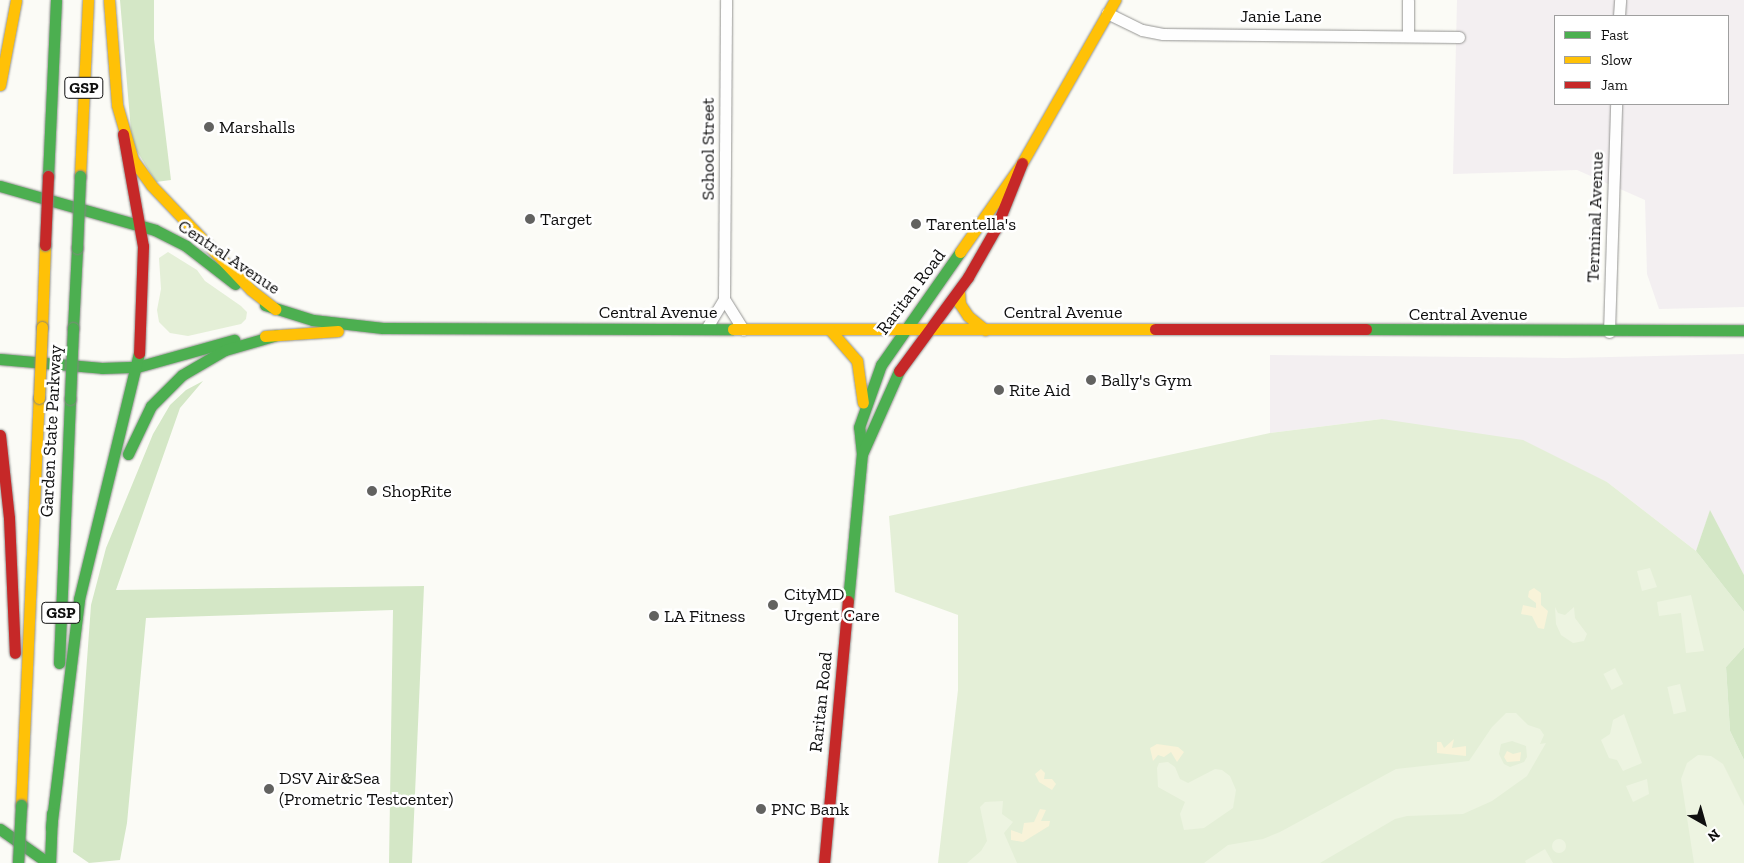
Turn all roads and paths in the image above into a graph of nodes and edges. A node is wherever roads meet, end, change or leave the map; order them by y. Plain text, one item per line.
1 (16, 0) edge
2 (56, 0) edge
3 (88, 0) edge
4 (109, 0) edge
5 (726, 0) edge
6 (1115, 0) edge
7 (1408, 0) edge
8 (1620, 0) edge
9 (1107, 13) junction
10 (1619, 15) edge
11 (1408, 35) junction
12 (1459, 37) dead end
13 (1, 80) edge
14 (0, 94) edge
15 (1616, 105) edge
16 (123, 134) junction
17 (1022, 163) junction
18 (0, 186) edge
19 (141, 226) junction
20 (959, 291) junction
21 (724, 299) junction
22 (275, 309) junction
23 (383, 328) junction
24 (706, 329) junction
25 (743, 329) junction
26 (905, 329) junction
27 (928, 329) junction
28 (985, 330) junction
29 (1744, 330) edge
30 (831, 331) junction
31 (1609, 332) junction
32 (277, 335) junction
33 (0, 359) edge
34 (137, 367) junction
35 (863, 409) junction
36 (0, 435) edge
37 (862, 454) junction
38 (109, 490) junction
39 (21, 805) junction
40 (51, 828) junction
41 (0, 829) edge
42 (18, 863) edge
43 (49, 863) edge
44 (824, 863) edge

1 - 13 main road
2 - 39 main road, Garden State Parkway / GSP, bridge
3 - 40 main road, Garden State Parkway / GSP, bridge
4 - 16 main road
5 - 21 street, School Street
6 - 9 main road, Raritan Road
7 - 11 street
8 - 10 street
9 - 11 street, Janie Lane
9 - 17 main road, Raritan Road
11 - 12 street, Janie Lane
13 - 14 main road
15 - 31 street, Terminal Avenue
16 - 19 main road
16 - 22 main road
17 - 20 main road, Raritan Road
17 - 26 main road, Raritan Road
18 - 19 main road, Central Avenue
19 - 22 main road, Central Avenue
19 - 34 main road
20 - 27 main road, Raritan Road
20 - 28 main road
21 - 24 street
21 - 25 street
22 - 23 main road, Central Avenue
23 - 24 main road, Central Avenue
23 - 32 main road, Central Avenue
24 - 25 main road, Central Avenue
25 - 30 main road, Central Avenue
26 - 27 main road, Central Avenue
26 - 30 main road, Central Avenue
26 - 35 main road, Raritan Road
27 - 28 main road, Central Avenue
27 - 37 main road, Raritan Road
28 - 31 main road, Central Avenue
29 - 31 main road, Central Avenue
30 - 35 main road
32 - 34 main road, Central Avenue
32 - 38 main road
33 - 34 main road, Central Avenue
34 - 38 main road
35 - 37 main road, Raritan Road
36 - 39 main road
37 - 44 main road, Raritan Road
38 - 40 main road
39 - 42 main road, Garden State Parkway / GSP, bridge
40 - 43 main road, Garden State Parkway / GSP
41 - 43 main road

